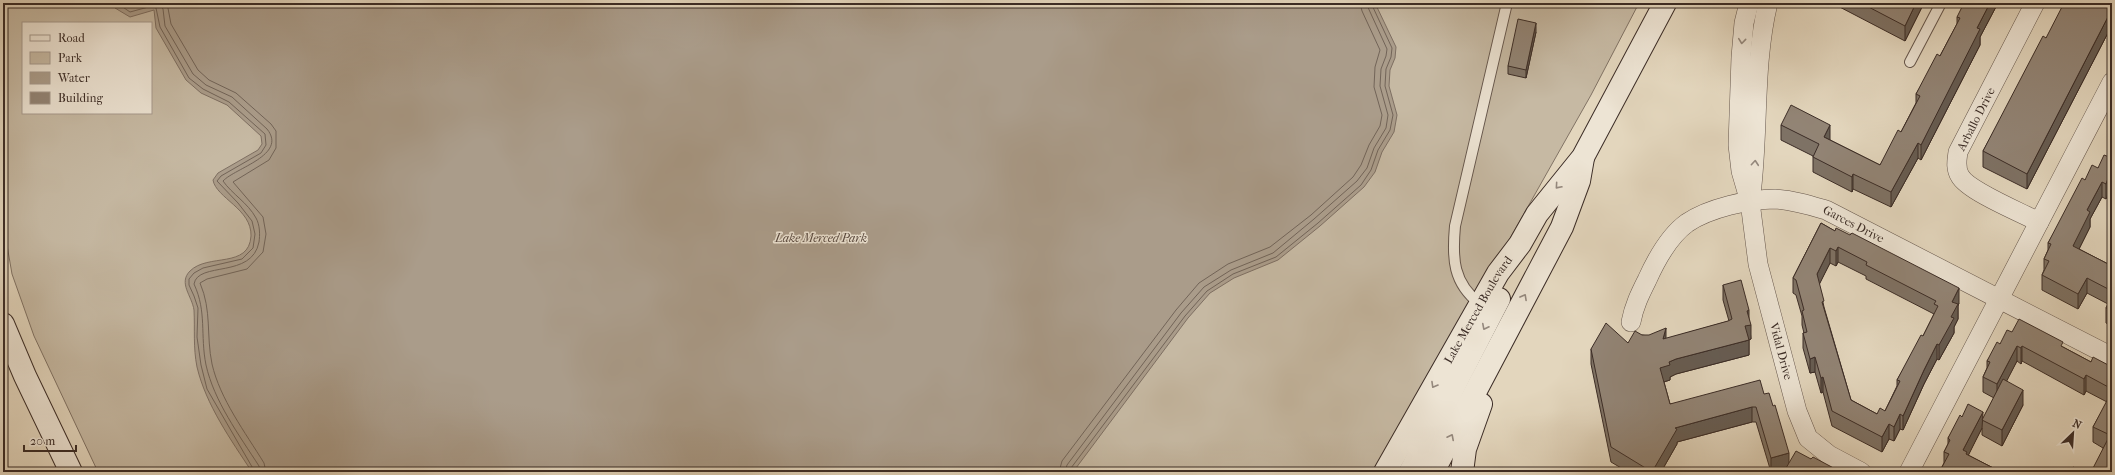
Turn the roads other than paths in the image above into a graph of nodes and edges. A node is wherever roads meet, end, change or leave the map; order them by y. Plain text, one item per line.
1 (1507, 3) edge
2 (1665, 3) edge
3 (1749, 3) edge
4 (1768, 3) edge
5 (1941, 3) edge
6 (2035, 3) edge
7 (1910, 62) dead end
8 (2112, 82) edge
9 (1583, 157) junction
10 (1750, 202) junction
11 (2039, 222) junction
12 (1520, 244) junction
13 (2000, 299) junction
14 (1480, 304) junction
15 (1514, 316) junction
16 (1631, 322) dead end
17 (3, 324) edge
18 (2112, 357) edge
19 (71, 472) edge
20 (1385, 472) edge
21 (1410, 472) edge
22 (1433, 472) edge
23 (1462, 472) edge
24 (1861, 472) edge
25 (1909, 472) edge

1 - 14 lane
2 - 9 main road, Lake Merced Boulevard
3 -> 10 street, Vidal Drive
10 -> 4 street, Vidal Drive
5 - 7 lane
6 - 11 street, Arballo Drive
8 - 11 street
9 -> 12 main road, Lake Merced Boulevard
15 -> 9 main road, Lake Merced Boulevard
10 - 13 street, Garces Drive
10 - 16 street, Garces Drive
10 - 24 street, Vidal Drive
11 - 13 street
12 - 14 main road, Lake Merced Boulevard
12 -> 21 main road
13 - 18 street, Garces Drive
13 - 25 street
14 -> 20 main road, Lake Merced Boulevard
22 -> 15 main road, Lake Merced Boulevard
15 - 23 main road
17 - 19 main road

